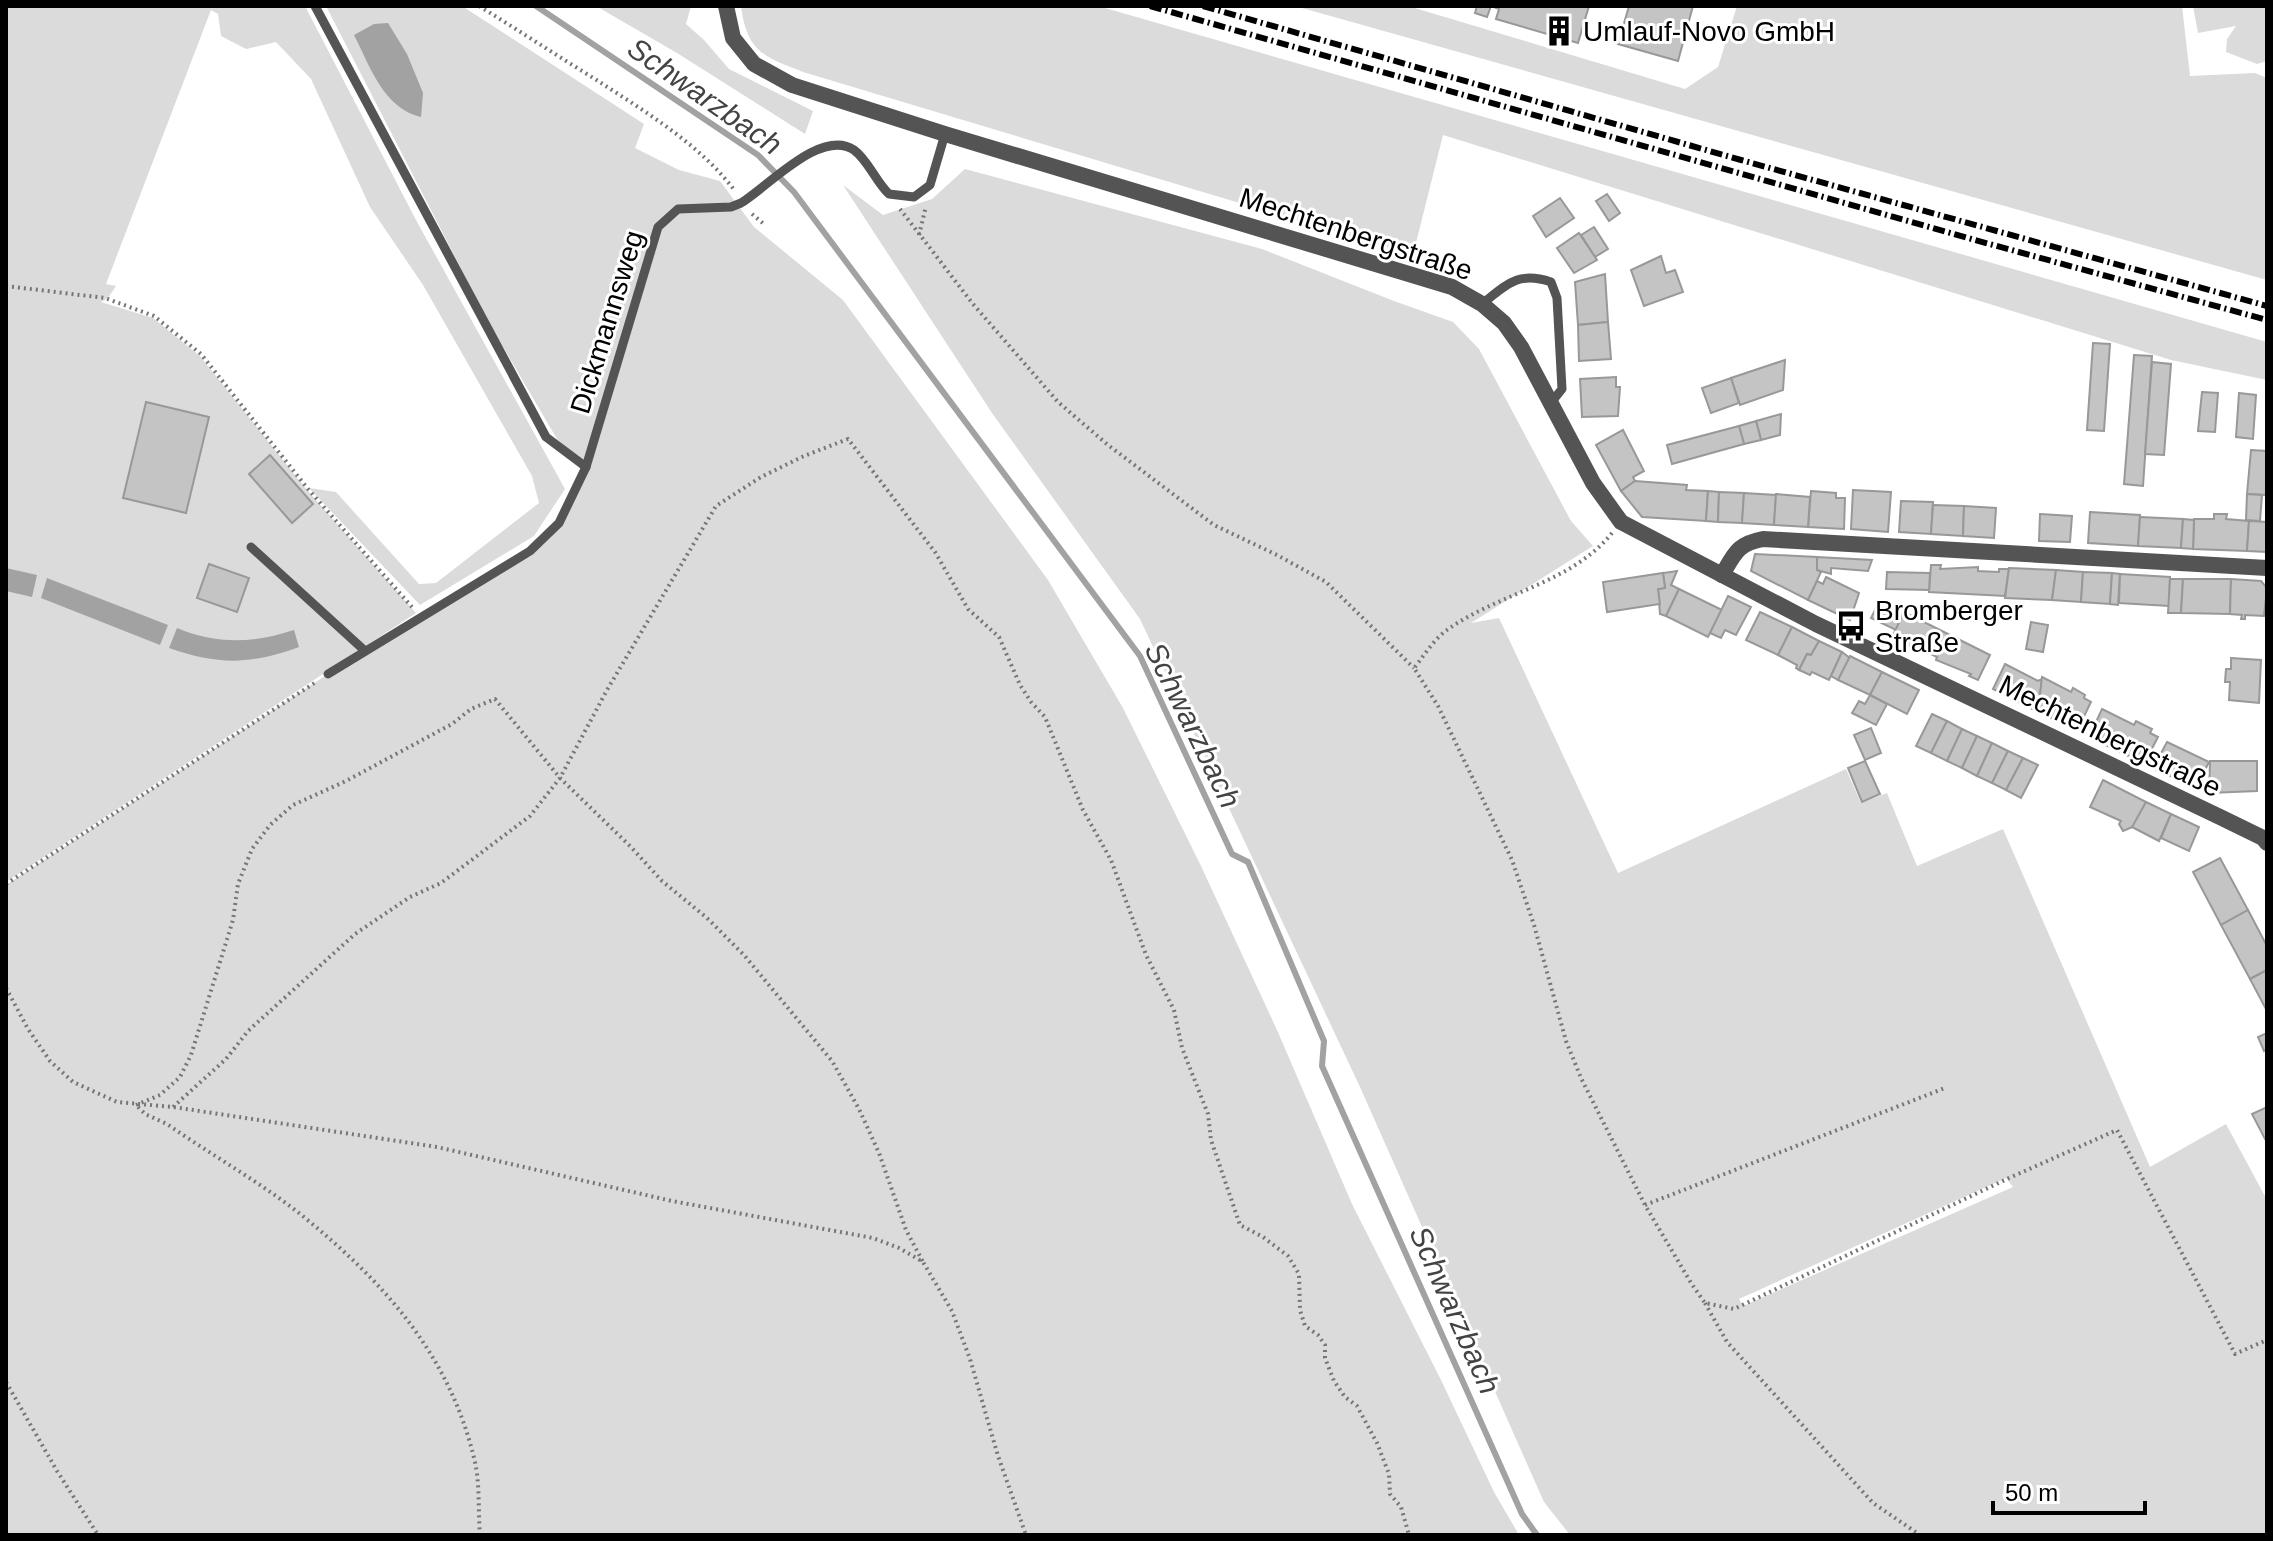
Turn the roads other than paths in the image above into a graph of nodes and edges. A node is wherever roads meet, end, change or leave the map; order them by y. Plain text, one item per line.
1 (315, 6) edge
2 (726, 6) edge
3 (945, 134) junction
4 (1482, 304) junction
5 (1550, 404) junction
6 (586, 467) junction
7 (251, 547) dead end
8 (2267, 568) edge
9 (1722, 575) junction
10 (364, 650) junction
11 (328, 674) road end
12 (2267, 820) edge
13 (2265, 840) edge

1 - 6 lane
2 - 3 street, Mechtenbergstraße
3 - 4 street, Mechtenbergstraße
3 - 6 lane, Dickmannsweg
4 - 5 street, Mechtenbergstraße
4 - 5 lane
5 - 9 street, Mechtenbergstraße
6 - 10 lane, Dickmannsweg
7 - 10 lane
8 - 9 street
9 - 13 street, Mechtenbergstraße
10 - 11 lane, Dickmannsweg
12 - 13 street

